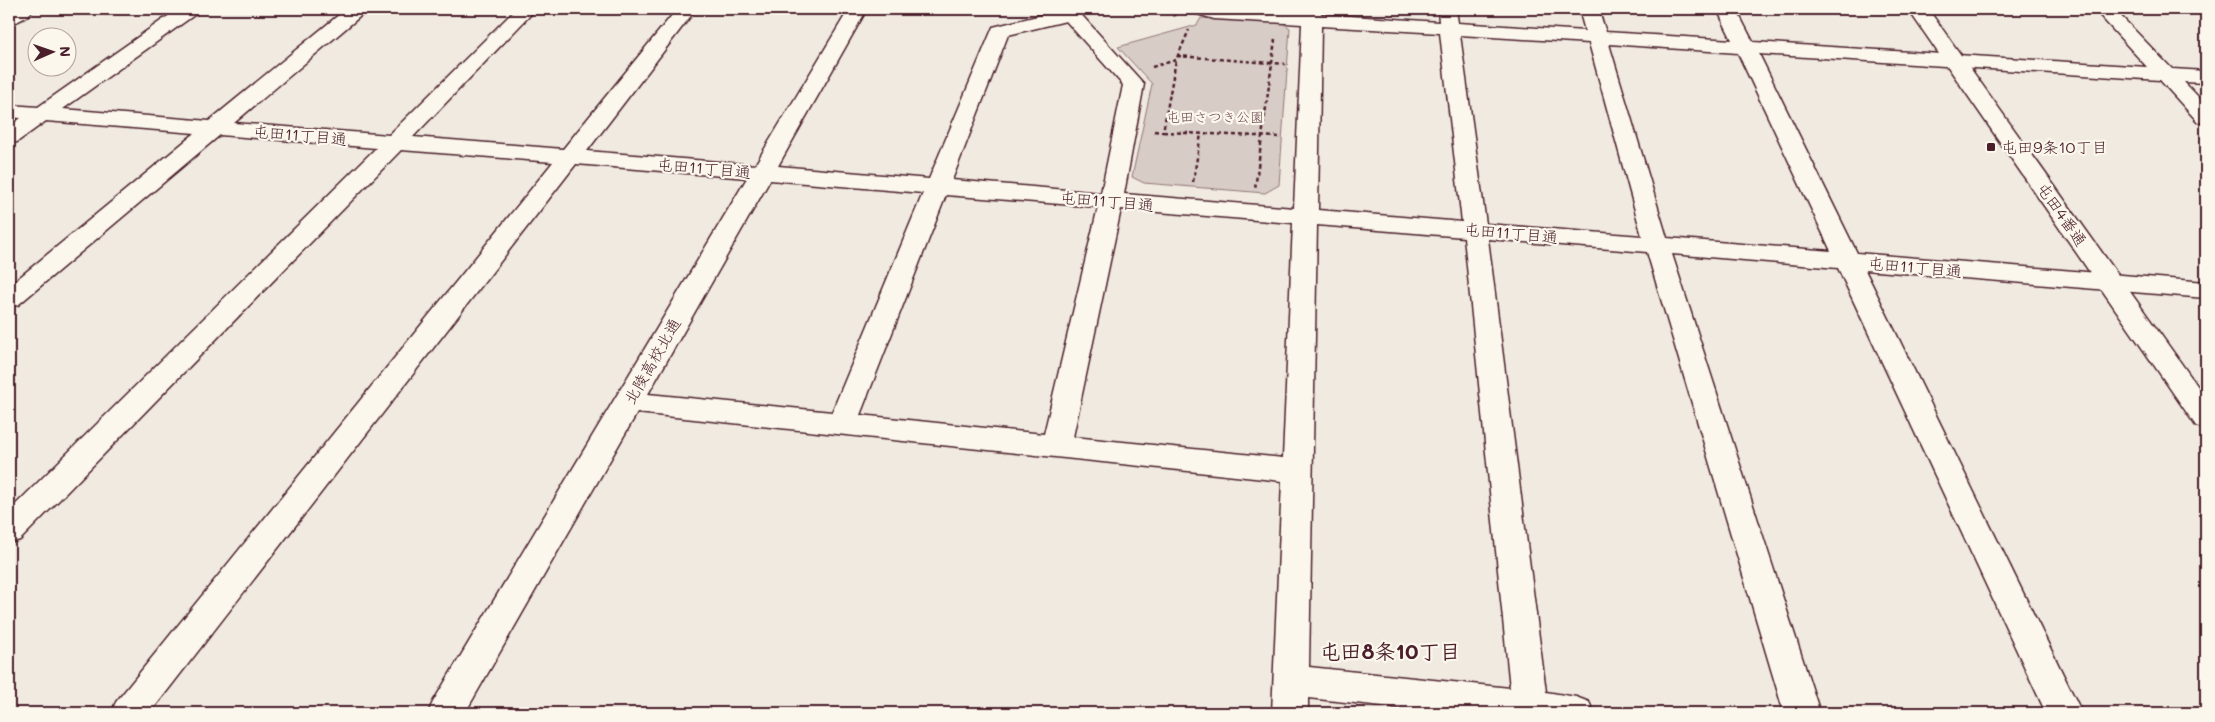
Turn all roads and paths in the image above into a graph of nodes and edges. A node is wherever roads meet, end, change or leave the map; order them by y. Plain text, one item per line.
1 (24, 9) edge
2 (190, 9) edge
3 (357, 9) edge
4 (527, 9) edge
5 (687, 9) edge
6 (858, 9) edge
7 (1167, 9) edge
8 (1201, 9) edge
9 (1589, 9) edge
10 (1727, 9) edge
11 (1918, 9) edge
12 (2104, 9) edge
13 (1068, 11) edge
14 (1311, 14) edge
15 (9, 18) edge
16 (1448, 18) edge
17 (1178, 19) dead end
18 (1184, 24) dead end
19 (1275, 34) dead end
20 (1598, 37) junction
21 (1745, 47) junction
22 (1178, 56) junction
23 (1176, 60) junction
24 (1956, 60) junction
25 (1272, 63) junction
26 (1287, 64) dead end
27 (1144, 70) dead end
28 (2166, 74) junction
29 (2206, 77) edge
30 (9, 111) edge
31 (42, 114) junction
32 (2206, 117) edge
33 (214, 128) junction
34 (1148, 131) dead end
35 (1163, 132) junction
36 (1200, 134) junction
37 (9, 137) edge
38 (1262, 137) junction
39 (1282, 137) dead end
40 (394, 142) junction
41 (570, 157) junction
42 (762, 172) junction
43 (1193, 183) dead end
44 (938, 187) junction
45 (1254, 198) dead end
46 (1111, 201) junction
47 (1306, 217) junction
48 (1475, 230) junction
49 (1657, 245) junction
50 (1847, 261) junction
51 (2109, 282) junction
52 (2206, 290) edge
53 (9, 299) edge
54 (628, 402) junction
55 (2206, 419) edge
56 (842, 424) junction
57 (1056, 446) junction
58 (1299, 471) junction
59 (9, 531) edge
60 (1291, 697) edge
61 (1530, 706) junction
62 (129, 713) edge
63 (446, 713) edge
64 (1576, 713) edge
65 (1802, 713) edge
66 (2064, 713) edge

1 - 15 street
2 - 31 street
3 - 33 street
4 - 40 street
5 - 41 street
6 - 42 street, 北陵高校北通
7 - 17 path
8 - 14 street
9 - 20 street
10 - 21 street
11 - 24 street, 屯田4番通
12 - 28 street
13 - 44 street
13 - 46 street
14 - 16 street
14 - 47 street
16 - 20 street
16 - 48 street
18 - 22 path
19 - 25 path
20 - 21 street
20 - 49 street
21 - 24 street
21 - 50 street
22 - 23 path
22 - 25 path
23 - 27 path
23 - 35 path
24 - 28 street
24 - 51 street, 屯田4番通
25 - 26 path
25 - 38 path
28 - 29 street
28 - 32 street
30 - 31 street, 屯田11丁目通
31 - 33 street, 屯田11丁目通
31 - 37 street
33 - 40 street, 屯田11丁目通
33 - 53 street
34 - 35 path
35 - 36 path
36 - 38 path
36 - 43 path
38 - 39 path
38 - 45 path
40 - 41 street, 屯田11丁目通
40 - 59 street
41 - 42 street, 屯田11丁目通
41 - 62 street
42 - 44 street, 屯田11丁目通
42 - 54 street, 北陵高校北通
44 - 46 street, 屯田11丁目通
44 - 56 street
46 - 47 street, 屯田11丁目通
46 - 57 street
47 - 48 street, 屯田11丁目通
47 - 58 street
48 - 49 street, 屯田11丁目通
48 - 61 street
49 - 50 street, 屯田11丁目通
49 - 65 street
50 - 51 street, 屯田11丁目通
50 - 66 street
51 - 52 street, 屯田11丁目通
51 - 55 street, 屯田4番通
54 - 56 street
54 - 63 street, 北陵高校北通
56 - 57 street
57 - 58 street
58 - 60 street
60 - 61 street
61 - 64 street

